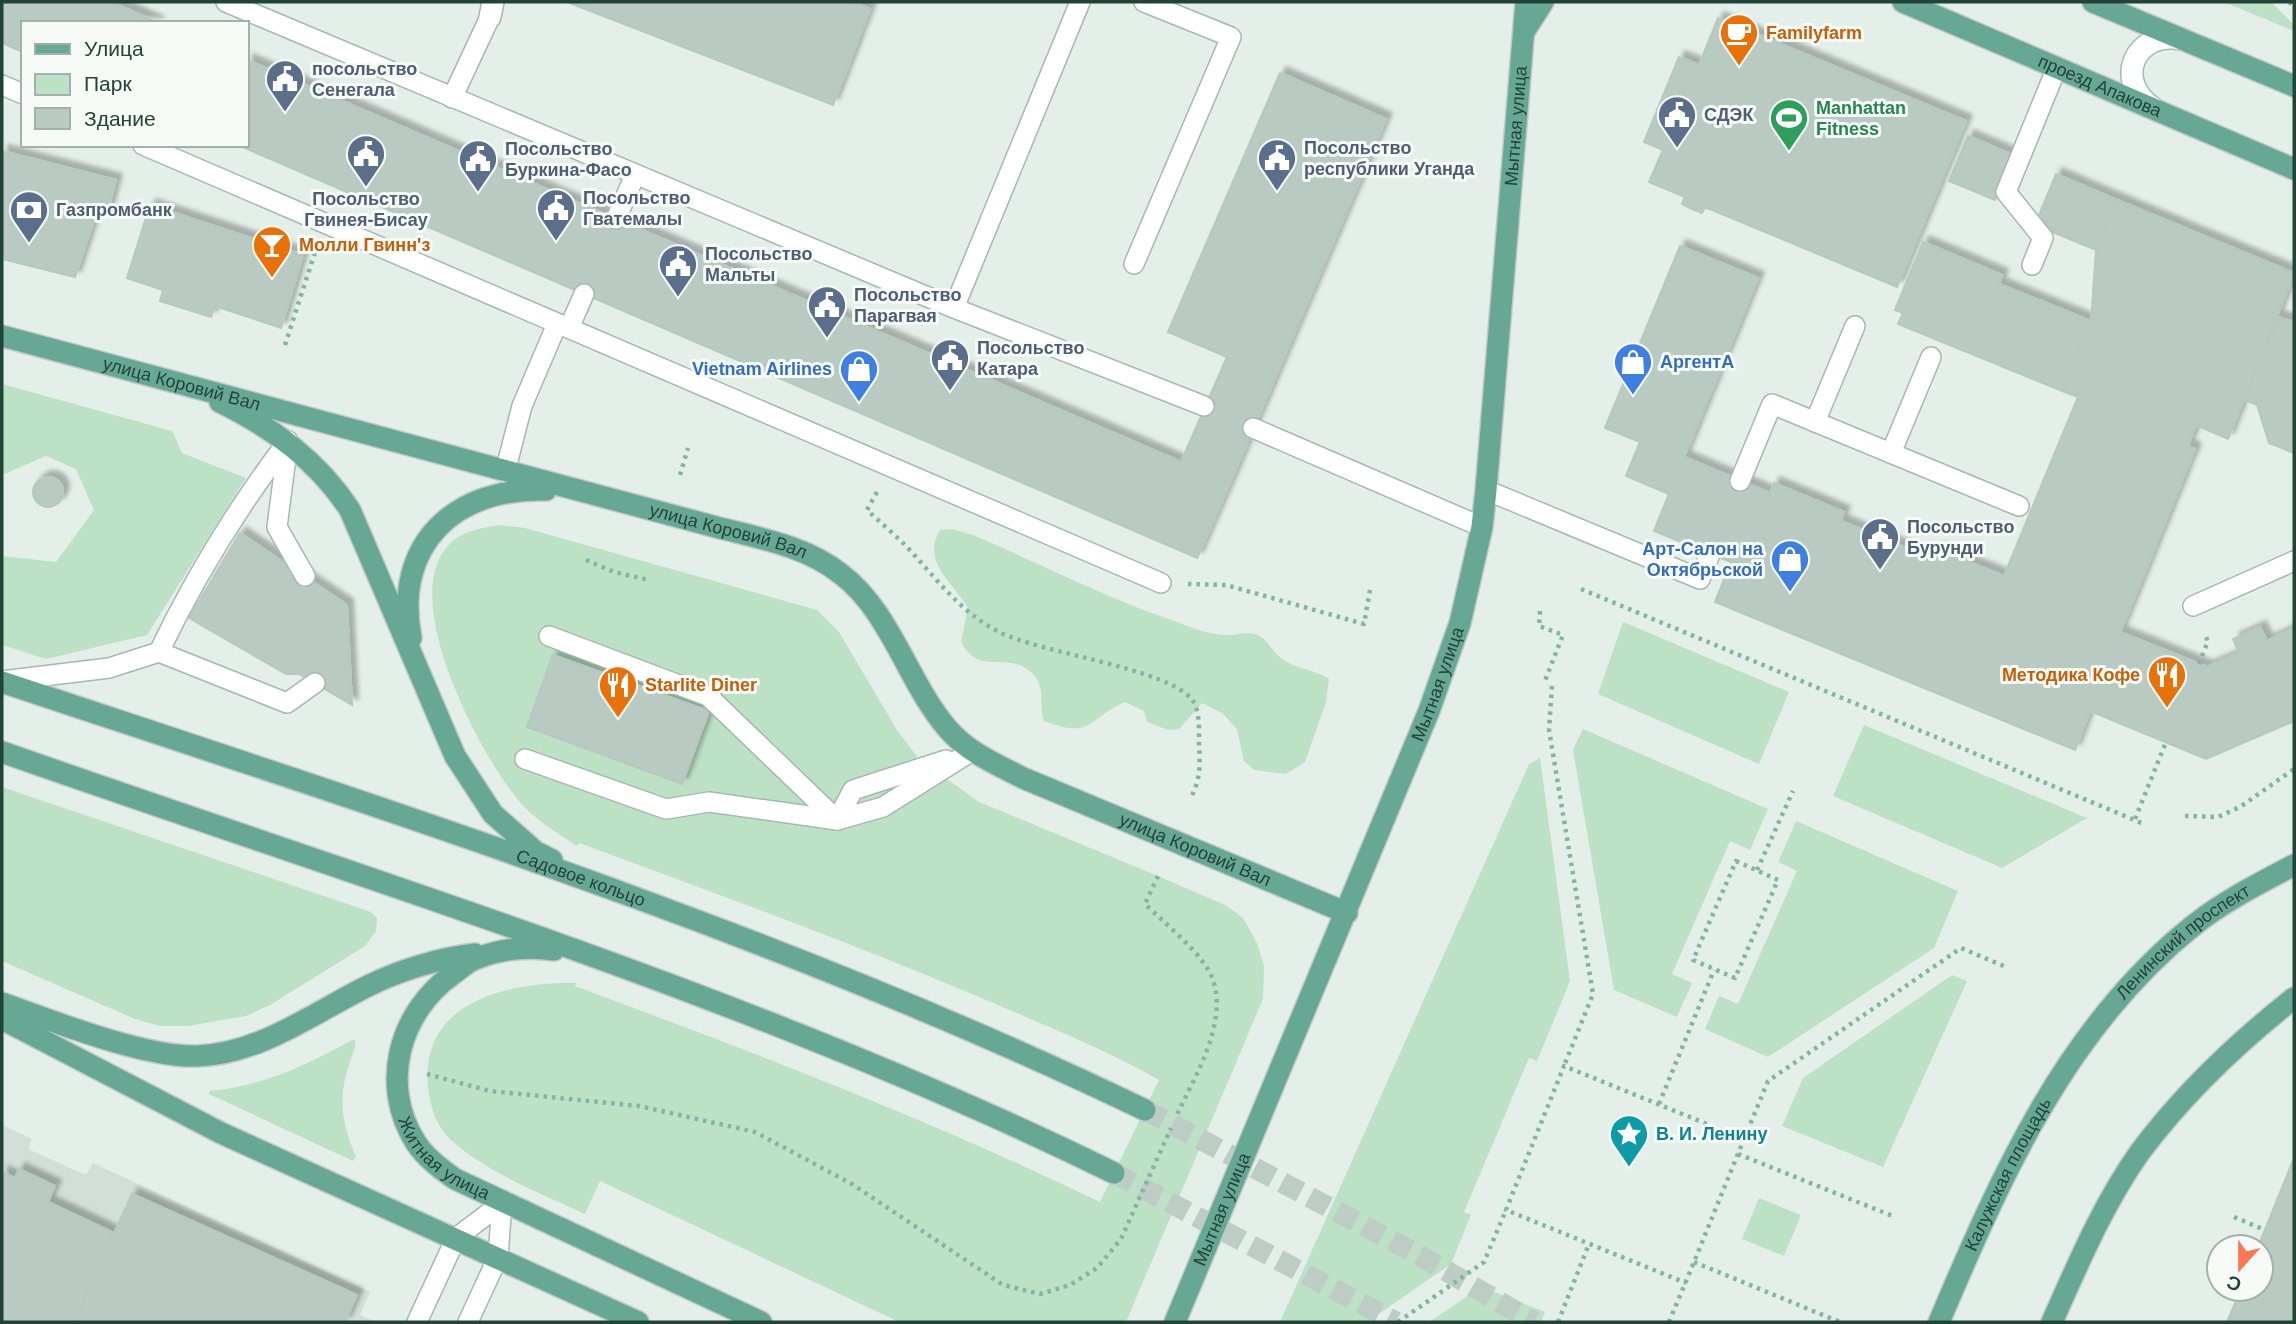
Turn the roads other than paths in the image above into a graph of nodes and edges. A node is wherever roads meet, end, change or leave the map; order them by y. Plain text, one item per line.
1 (226, 2) edge
2 (1080, 2) edge
3 (1144, 2) edge
4 (1526, 2) edge
5 (1543, 2) edge
6 (1903, 2) edge
7 (2094, 2) edge
8 (491, 9) edge
9 (1524, 32) junction
10 (2184, 39) junction
11 (2057, 67) junction
12 (2, 85) edge
13 (2294, 86) edge
14 (21, 93) edge
15 (452, 98) junction
16 (2154, 109) junction
17 (148, 147) edge
18 (2294, 169) edge
19 (635, 175) junction
20 (616, 219) dead end
21 (1134, 264) dead end
22 (2032, 265) dead end
23 (584, 294) dead end
24 (954, 308) junction
25 (563, 326) junction
26 (1855, 326) dead end
27 (2, 336) edge
28 (1931, 357) dead end
29 (177, 382) junction
30 (1204, 406) dead end
31 (1815, 422) junction
32 (1253, 428) dead end
33 (288, 441) junction
34 (1891, 453) junction
35 (505, 472) junction
36 (1740, 481) dead end
37 (1486, 490) junction
38 (576, 491) junction
39 (2019, 506) dead end
40 (1482, 527) junction
41 (1710, 554) dead end
42 (2294, 561) edge
43 (305, 576) dead end
44 (1161, 583) road end
45 (2193, 606) dead end
46 (549, 636) dead end
47 (159, 652) junction
48 (418, 670) junction
49 (2, 681) edge
50 (315, 683) dead end
51 (972, 751) junction
52 (2, 752) edge
53 (525, 758) dead end
54 (836, 820) junction
55 (2294, 865) edge
56 (604, 888) junction
57 (1347, 913) junction
58 (510, 949) junction
59 (584, 954) junction
60 (2294, 998) edge
61 (2, 1003) edge
62 (2, 1019) edge
63 (2088, 1034) joint
64 (1145, 1110) tunnel mouth
65 (1114, 1173) tunnel mouth
66 (502, 1203) junction
67 (456, 1238) junction
68 (498, 1257) junction
69 (417, 1322) edge
70 (468, 1322) edge
71 (638, 1322) edge
72 (761, 1322) edge
73 (1175, 1322) edge
74 (1938, 1322) edge
75 (2055, 1322) edge

1 - 15 lane
2 - 24 lane
3 - 21 lane
4 - 9 main road, Мытная улица
5 - 9 main road
6 - 11 main road, проезд Апакова
7 - 10 main road
8 - 15 lane
9 - 37 main road, Мытная улица
10 - 13 main road
10 - 16 main road
11 - 16 main road, проезд Апакова
11 - 22 lane
12 - 14 lane
15 - 19 lane
16 - 18 main road, проезд Апакова
17 - 25 lane
19 - 20 lane
19 - 24 lane
23 - 25 lane
24 - 30 lane
25 - 35 lane
25 - 44 lane
26 - 31 lane
27 - 29 main road, улица Коровий Вал
28 - 34 lane
29 - 33 main road
29 - 35 main road, улица Коровий Вал
31 - 34 lane
31 - 36 lane
32 - 40 lane
33 - 43 lane
33 - 47 lane
33 - 48 main road
34 - 39 lane
35 - 38 main road, улица Коровий Вал
37 - 40 main road, Мытная улица
37 - 41 lane
38 - 48 main road
38 - 51 main road, улица Коровий Вал
40 - 57 main road, Мытная улица
42 - 45 lane
46 - 54 lane
47 - 49 lane
47 - 50 lane
48 - 56 main road
49 - 56 main road, Садовое кольцо
51 - 54 lane
51 - 57 main road, улица Коровий Вал
52 - 59 main road
53 - 54 lane
55 - 63 main road, Ленинский проспект
56 - 64 main road, Садовое кольцо
57 - 73 main road, Мытная улица
58 - 59 main road, Житная улица
58 - 61 main road
58 - 66 main road, Житная улица
59 - 65 main road
60 - 75 main road
62 - 67 main road
63 - 74 main road, Калужская площадь
66 - 67 lane
66 - 68 lane
66 - 72 main road, Житная улица
67 - 68 main road
67 - 69 lane
68 - 70 lane
68 - 71 main road

